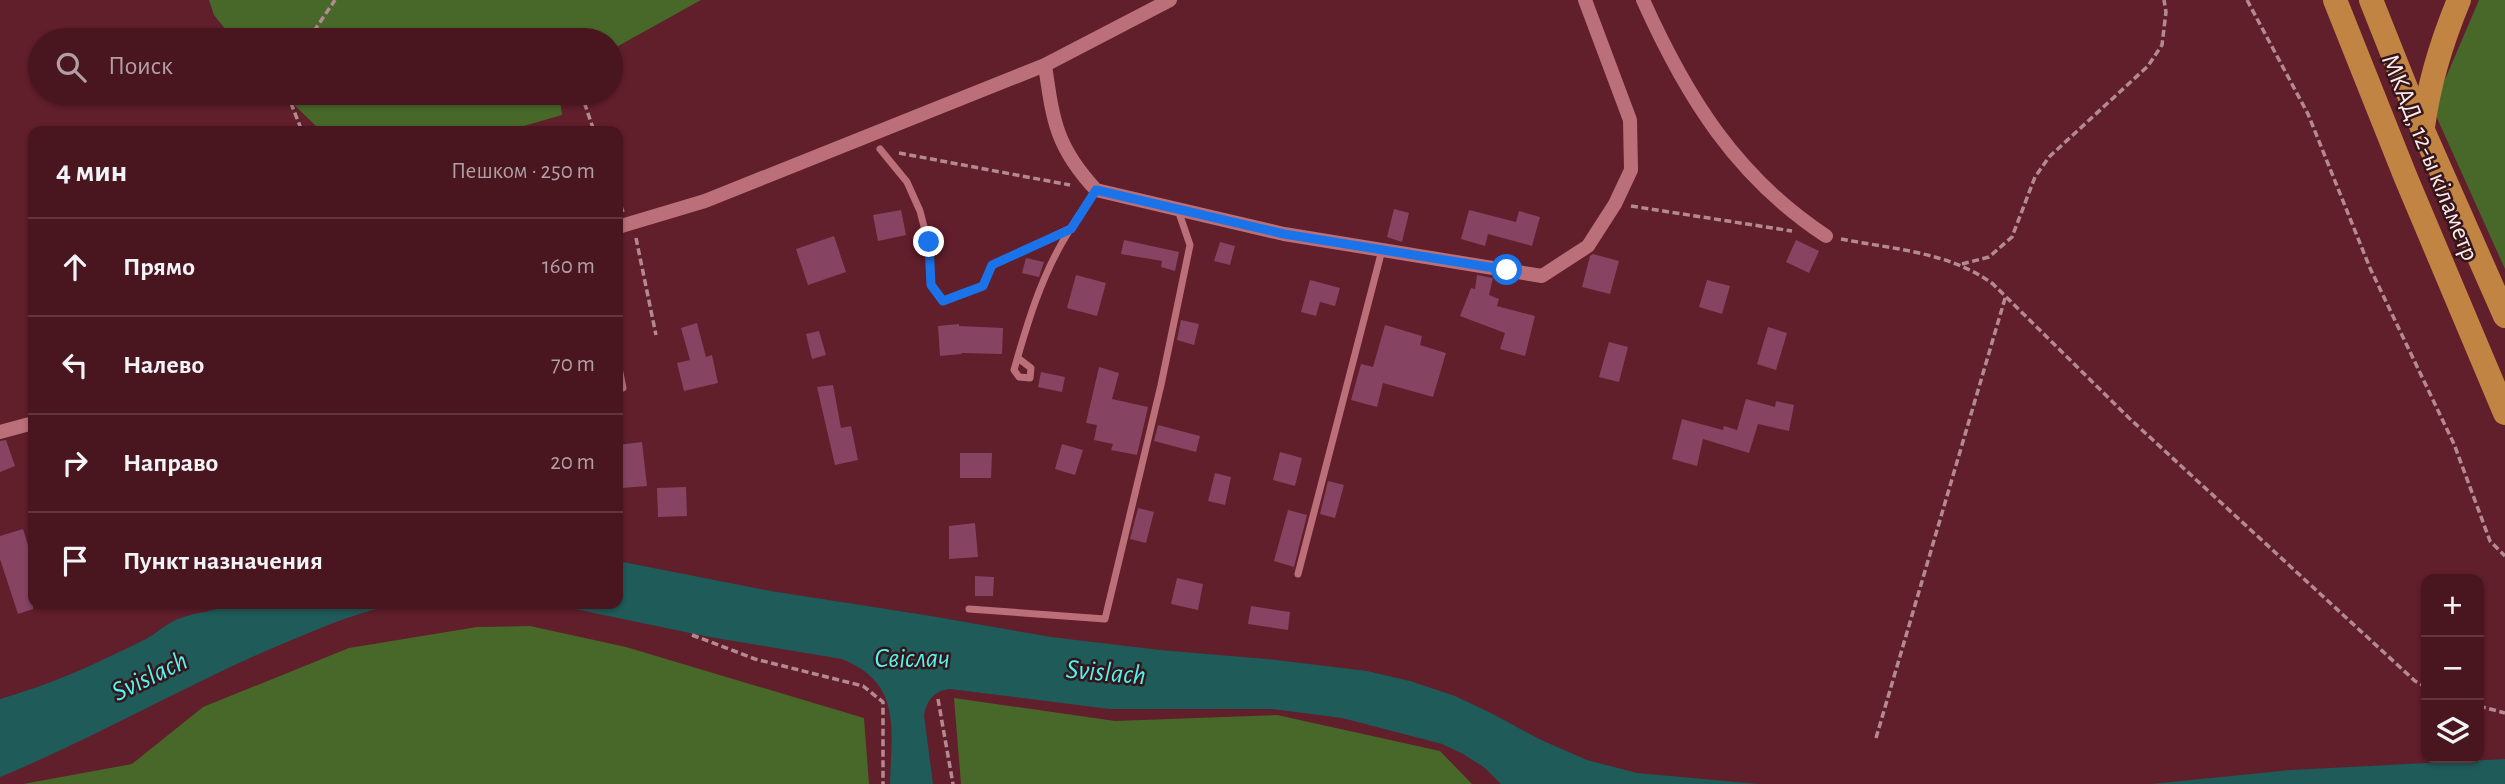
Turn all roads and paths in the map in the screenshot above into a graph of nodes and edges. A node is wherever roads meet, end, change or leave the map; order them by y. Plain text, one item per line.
1 (335, 0) edge
2 (1170, 0) edge
3 (1585, 0) edge
4 (1643, 0) edge
5 (2164, 0) edge
6 (2247, 0) edge
7 (2335, 0) edge
8 (2371, 0) edge
9 (2459, 0) edge
10 (316, 28) edge
11 (1045, 65) junction
12 (292, 105) edge
13 (586, 105) edge
14 (300, 126) edge
15 (592, 126) edge
16 (2423, 128) junction
17 (880, 149) joint
18 (1096, 190) junction
19 (1178, 209) junction
20 (625, 225) edge
21 (1071, 229) junction
22 (1826, 236) dead end
23 (1382, 250) junction
24 (1960, 265) dead end
25 (2505, 316) edge
26 (656, 334) dead end
27 (1018, 358) dead end
28 (2505, 413) edge
29 (28, 424) edge
30 (0, 432) edge
31 (2505, 556) edge
32 (1298, 574) dead end
33 (969, 609) dead end
34 (692, 635) dead end
35 (2421, 684) edge
36 (939, 699) dead end
37 (2484, 707) edge
38 (2505, 713) edge
39 (1876, 738) dead end
40 (883, 784) edge
41 (953, 784) edge

1 - 10 path
2 - 11 street
3 - 23 street
4 - 22 street
5 - 24 path
6 - 31 path
7 - 28 highway, МКАД, 12-ы кіламетр
8 - 16 highway, МКАД, 12-ы кіламетр
9 - 16 highway
11 - 18 street
11 - 20 street
12 - 14 path
13 - 15 path
16 - 25 highway, МКАД, 12-ы кіламетр
17 - 18 path
17 - 21 lane
18 - 19 street
18 - 21 lane
19 - 23 street
19 - 33 lane
20 - 26 path
21 - 27 lane
23 - 32 lane
29 - 30 street
34 - 40 path
35 - 39 path
36 - 41 path
37 - 38 path

